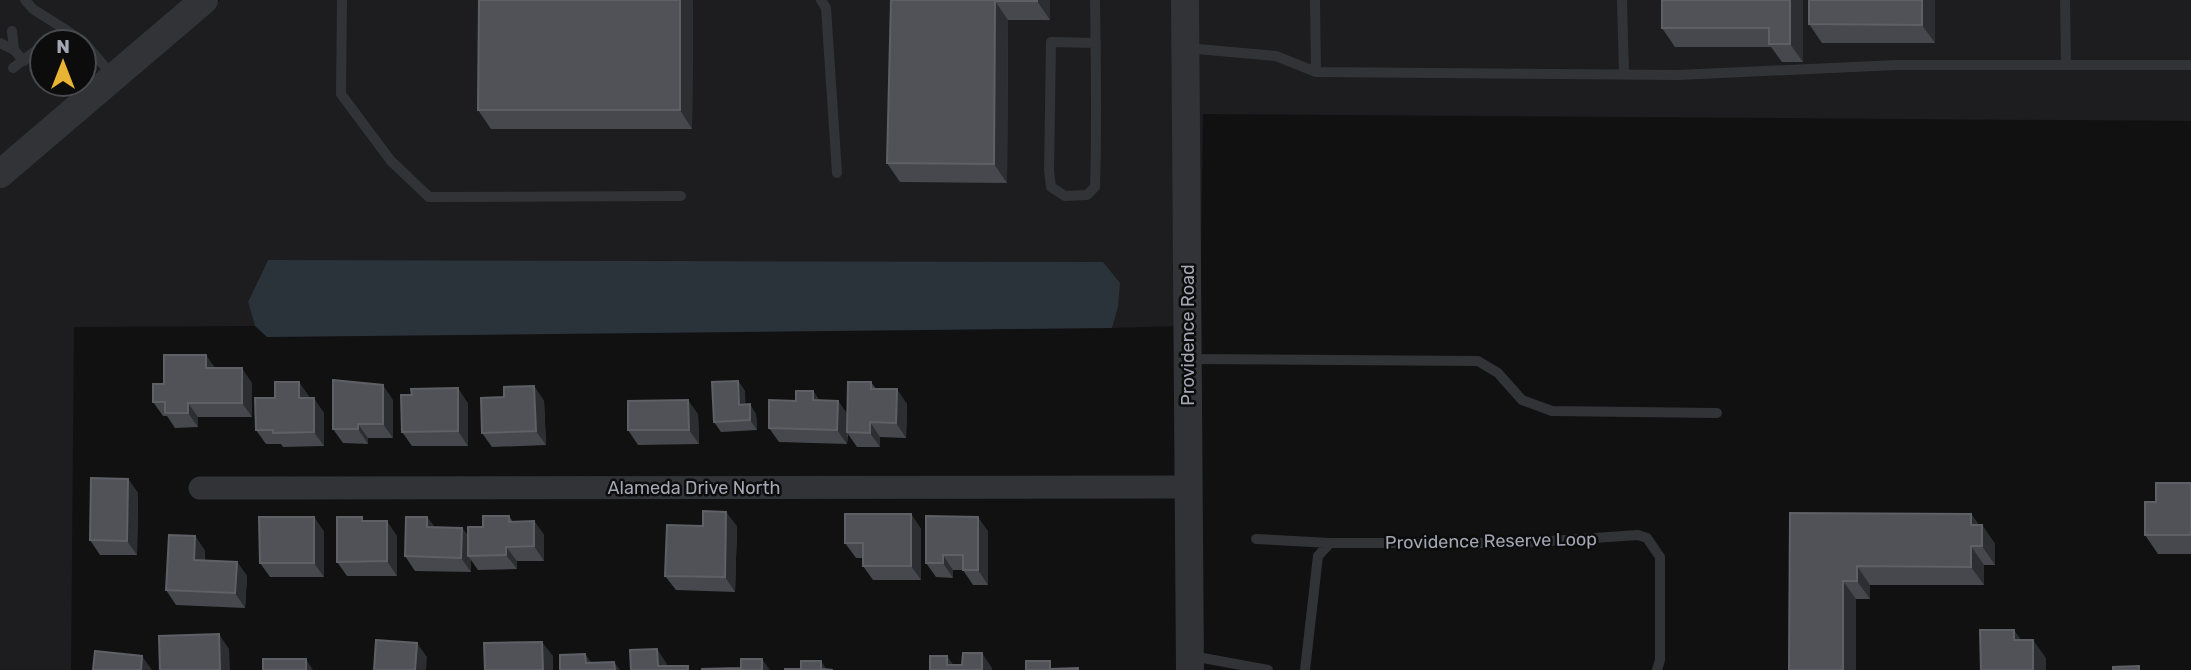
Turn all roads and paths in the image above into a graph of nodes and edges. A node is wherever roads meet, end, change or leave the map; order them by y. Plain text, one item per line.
1 (25, 0) edge
2 (204, 0) edge
3 (342, 0) edge
4 (821, 0) edge
5 (1096, 0) edge
6 (1185, 0) edge
7 (1315, 0) edge
8 (1622, 0) edge
9 (2065, 0) edge
10 (63, 28) edge
11 (12, 32) dead end
12 (0, 43) edge
13 (1096, 43) junction
14 (1186, 48) junction
15 (15, 50) junction
16 (28, 58) edge
17 (98, 58) edge
18 (24, 61) junction
19 (2066, 65) junction
20 (2191, 65) edge
21 (13, 68) dead end
22 (1316, 72) junction
23 (1624, 74) junction
24 (114, 77) junction
25 (837, 173) dead end
26 (0, 174) edge
27 (681, 196) dead end
28 (1188, 359) junction
29 (1717, 413) dead end
30 (1188, 487) junction
31 (200, 488) dead end
32 (1256, 539) dead end
33 (1330, 543) junction
34 (1190, 663) edge
35 (1268, 670) edge
36 (1305, 670) edge
37 (1657, 670) edge

1 - 10 lane
2 - 24 street
3 - 27 lane
4 - 25 lane
5 - 13 lane
6 - 14 street, Providence Road
7 - 22 lane
8 - 23 lane
9 - 19 lane
11 - 15 lane
12 - 15 lane
13 - 13 lane
14 - 22 lane
14 - 28 street, Providence Road
15 - 18 lane
16 - 18 lane
17 - 24 lane
18 - 21 lane
19 - 20 lane
19 - 23 lane
22 - 23 lane
24 - 26 street
28 - 29 lane
28 - 30 street, Providence Road
30 - 31 street, Alameda Drive North
30 - 34 street, Providence Road
32 - 33 lane
33 - 36 lane
33 - 37 lane, Providence Reserve Loop
34 - 35 lane

